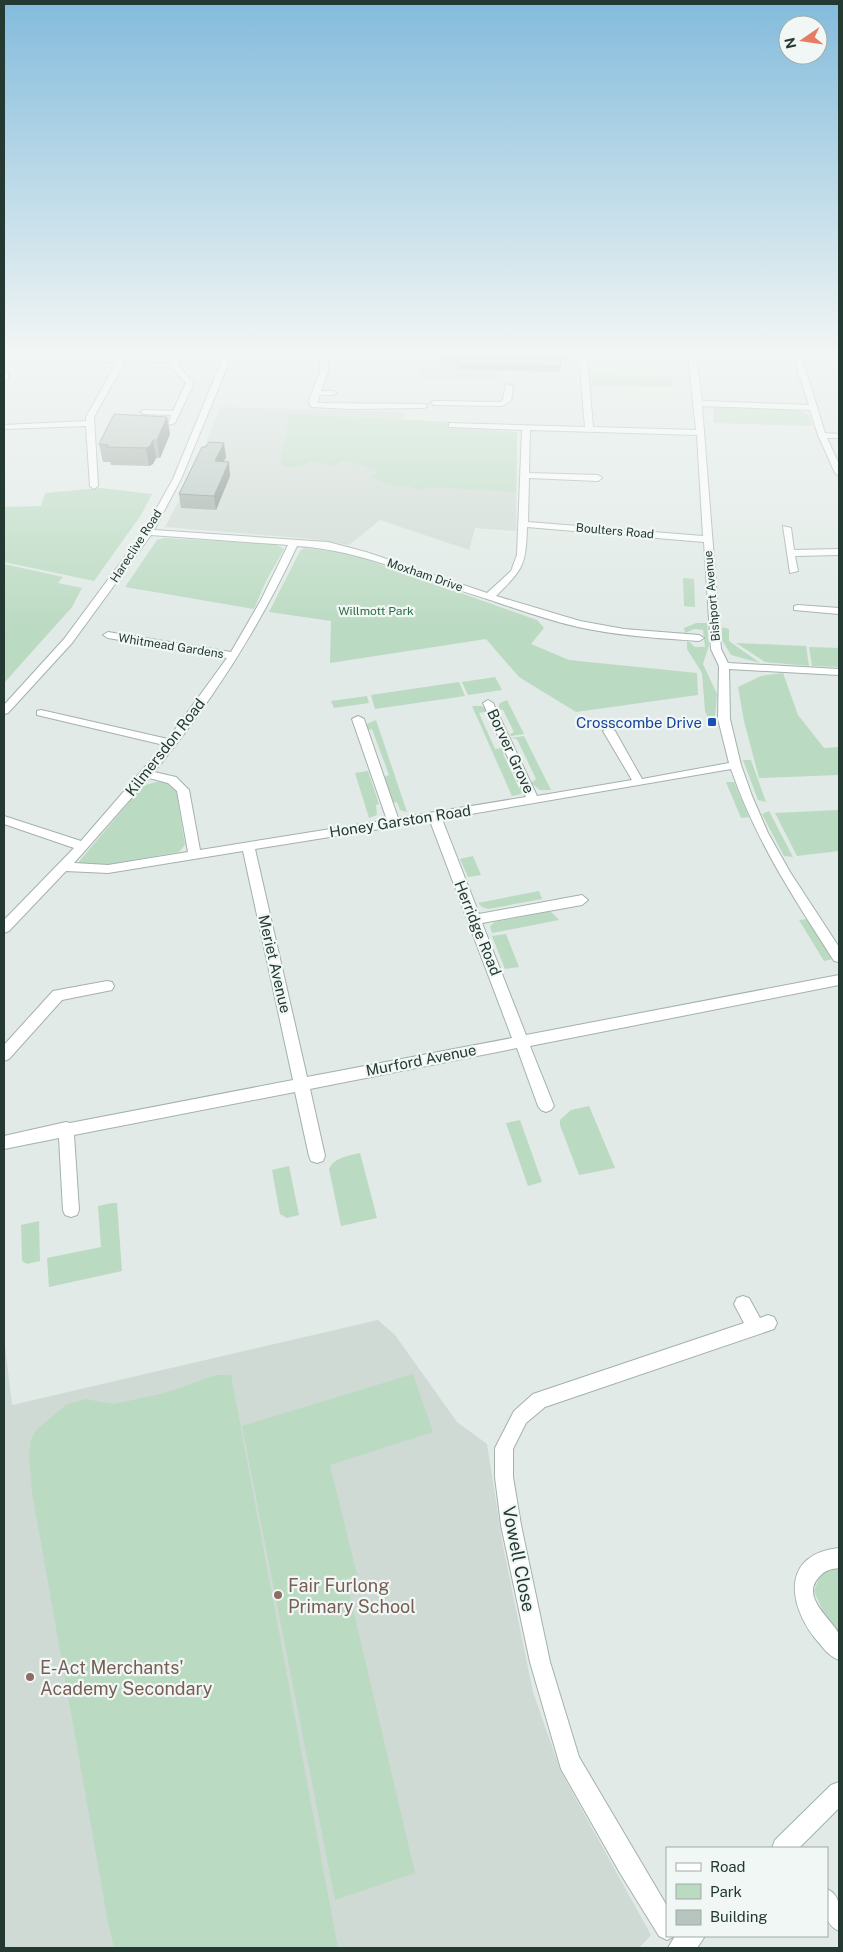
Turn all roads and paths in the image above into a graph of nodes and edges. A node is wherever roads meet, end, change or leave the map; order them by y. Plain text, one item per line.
1 (91, 446) edge
2 (190, 446) edge
3 (525, 446) edge
4 (701, 446) edge
5 (827, 446) edge
6 (839, 473) edge
7 (524, 475) junction
8 (598, 478) dead end
9 (94, 486) dead end
10 (523, 524) junction
11 (786, 528) dead end
12 (148, 532) junction
13 (707, 538) junction
14 (294, 542) junction
15 (839, 552) edge
16 (790, 553) junction
17 (793, 571) dead end
18 (489, 597) junction
19 (798, 608) dead end
20 (839, 611) edge
21 (108, 635) dead end
22 (699, 638) dead end
23 (234, 656) junction
24 (724, 666) junction
25 (839, 672) edge
26 (488, 703) dead end
27 (50, 704) dead end
28 (4, 711) edge
29 (358, 719) dead end
30 (609, 731) dead end
31 (172, 743) junction
32 (735, 765) junction
33 (146, 774) junction
34 (639, 783) junction
35 (534, 799) junction
36 (434, 815) junction
37 (4, 820) edge
38 (393, 821) junction
39 (248, 845) junction
40 (83, 846) junction
41 (195, 855) junction
42 (64, 867) junction
43 (582, 900) dead end
44 (474, 920) junction
45 (4, 928) edge
46 (839, 957) edge
47 (839, 980) edge
48 (107, 986) dead end
49 (522, 1040) junction
50 (4, 1055) edge
51 (301, 1083) junction
52 (546, 1106) dead end
53 (66, 1128) junction
54 (4, 1142) edge
55 (317, 1156) dead end
56 (72, 1210) dead end
57 (743, 1304) dead end
58 (839, 1558) edge
59 (839, 1650) edge
60 (839, 1793) edge
61 (788, 1846) edge
62 (828, 1902) edge
63 (839, 1919) edge
64 (666, 1926) edge
65 (673, 1937) edge
66 (692, 1937) edge
67 (680, 1948) edge

1 - 9 street
2 - 12 street, Hareclive Road
3 - 7 street
4 - 13 street, Bishport Avenue
5 - 6 street
7 - 8 street
7 - 10 street
10 - 13 street, Boulters Road
10 - 18 street
11 - 16 street
12 - 14 street, Moxham Drive
12 - 28 street, Hareclive Road
13 - 24 street, Bishport Avenue
14 - 18 street, Moxham Drive
14 - 23 street, Kilmersdon Road
15 - 16 street
16 - 17 street
18 - 22 street, Moxham Drive
19 - 20 street
21 - 23 street, Whitmead Gardens
23 - 31 street, Kilmersdon Road
24 - 25 street
24 - 32 street, Bishport Avenue
26 - 35 street, Borver Grove
27 - 31 street
29 - 38 street
30 - 34 street
31 - 33 street, Kilmersdon Road
32 - 34 street, Honey Garston Road
32 - 46 street, Bishport Avenue
33 - 40 street, Kilmersdon Road
33 - 41 street
34 - 35 street, Honey Garston Road
35 - 36 street, Honey Garston Road
36 - 38 street, Honey Garston Road
36 - 44 street, Herridge Road
37 - 40 street
38 - 39 street, Honey Garston Road
39 - 41 street, Honey Garston Road
39 - 51 street, Meriet Avenue
40 - 42 street, Kilmersdon Road
41 - 42 street, Honey Garston Road
42 - 45 street, Kilmersdon Road
43 - 44 street
44 - 49 street, Herridge Road
47 - 49 street, Murford Avenue
48 - 50 street
49 - 51 street, Murford Avenue
49 - 52 street, Herridge Road
51 - 53 street, Murford Avenue
51 - 55 street, Meriet Avenue
53 - 54 street, Murford Avenue
53 - 56 street
57 - 64 street, Vowell Close
58 - 59 street
60 - 61 street
62 - 63 street
65 - 67 street
66 - 67 street

